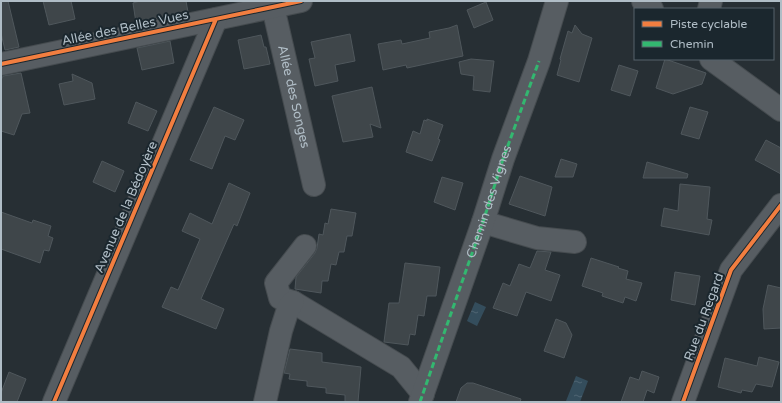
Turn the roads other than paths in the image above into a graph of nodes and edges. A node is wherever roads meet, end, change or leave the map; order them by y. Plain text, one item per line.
1 (301, 1) edge
2 (557, 1) edge
3 (643, 1) edge
4 (273, 7) junction
5 (651, 8) edge
6 (216, 19) junction
7 (712, 60) edge
8 (1, 64) edge
9 (781, 110) edge
10 (314, 185) dead end
11 (781, 205) edge
12 (483, 222) junction
13 (575, 242) dead end
14 (306, 246) dead end
15 (293, 302) junction
16 (421, 398) edge
17 (54, 402) edge
18 (265, 402) edge
19 (683, 402) edge

1 - 4 street, Allée des Belles Vues
2 - 12 street, Chemin des Vignes
3 - 5 street
4 - 6 street, Allée des Belles Vues
4 - 10 street, Allée des Songes
6 - 8 street, Allée des Belles Vues
6 - 17 street, Avenue de la Bédoyère
7 - 9 street
11 - 19 street, Rue du Regard
12 - 13 street
12 - 16 street, Chemin des Vignes
14 - 15 street
15 - 16 street
15 - 18 street

